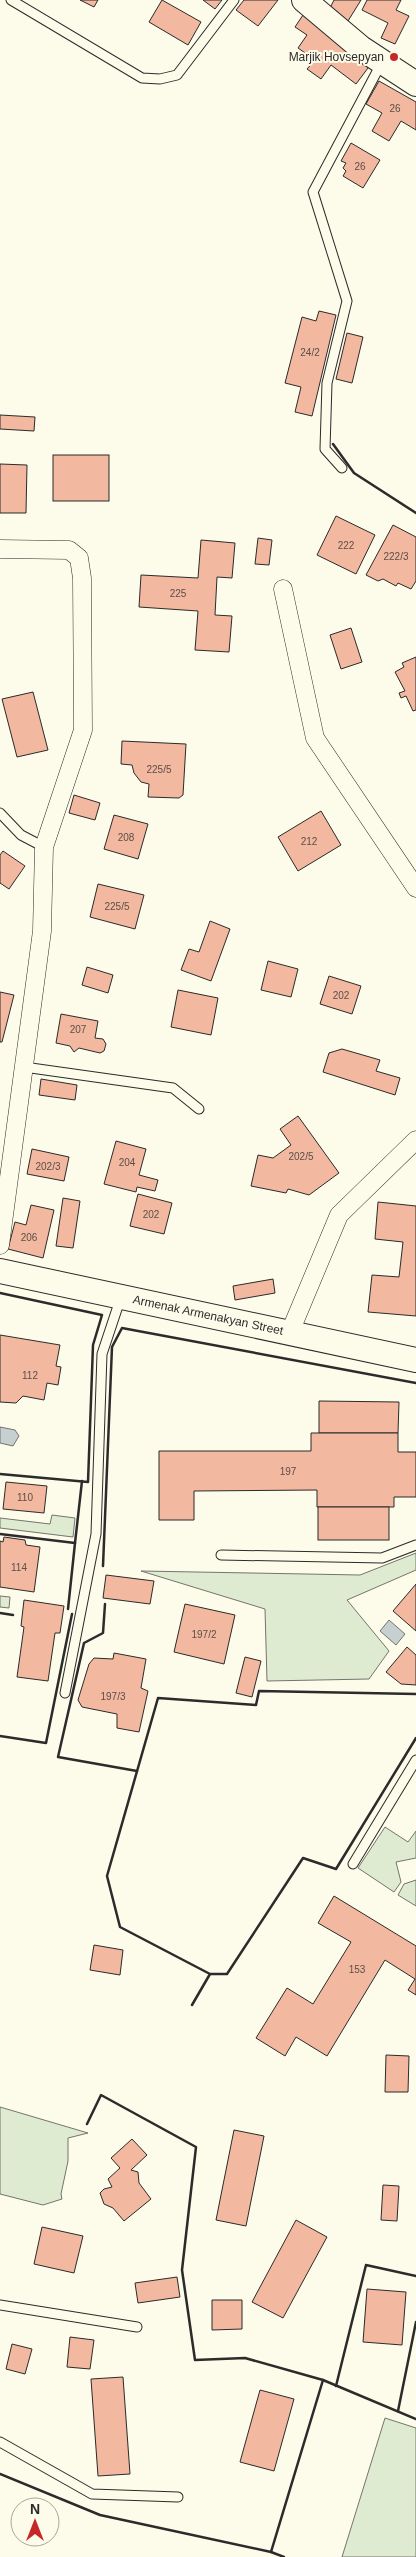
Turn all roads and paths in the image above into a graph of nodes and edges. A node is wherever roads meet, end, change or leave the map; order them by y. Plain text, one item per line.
1 (11, 0) edge
2 (234, 0) edge
3 (304, 0) edge
4 (382, 62) junction
5 (416, 84) edge
6 (342, 468) dead end
7 (0, 549) edge
8 (283, 588) dead end
9 (0, 813) edge
10 (44, 847) junction
11 (416, 888) edge
12 (24, 1067) junction
13 (199, 1109) dead end
14 (416, 1140) edge
15 (0, 1244) edge
16 (0, 1271) edge
17 (121, 1296) junction
18 (290, 1332) junction
19 (416, 1360) edge
20 (416, 1545) edge
21 (221, 1556) dead end
22 (65, 1693) dead end
23 (416, 1760) edge
24 (353, 1864) dead end
25 (0, 2305) edge
26 (137, 2327) dead end
27 (0, 2442) edge
28 (178, 2497) dead end

1 - 2 lane
3 - 4 main road
4 - 5 main road
4 - 6 lane
7 - 10 street
8 - 11 street
9 - 10 lane
10 - 12 street
12 - 13 lane
12 - 15 street
14 - 18 street
16 - 17 main road, Armenak Armenakyan Street
17 - 18 main road, Armenak Armenakyan Street
17 - 22 lane
18 - 19 main road, Armenak Armenakyan Street
20 - 21 lane
23 - 24 lane
25 - 26 lane
27 - 28 lane

